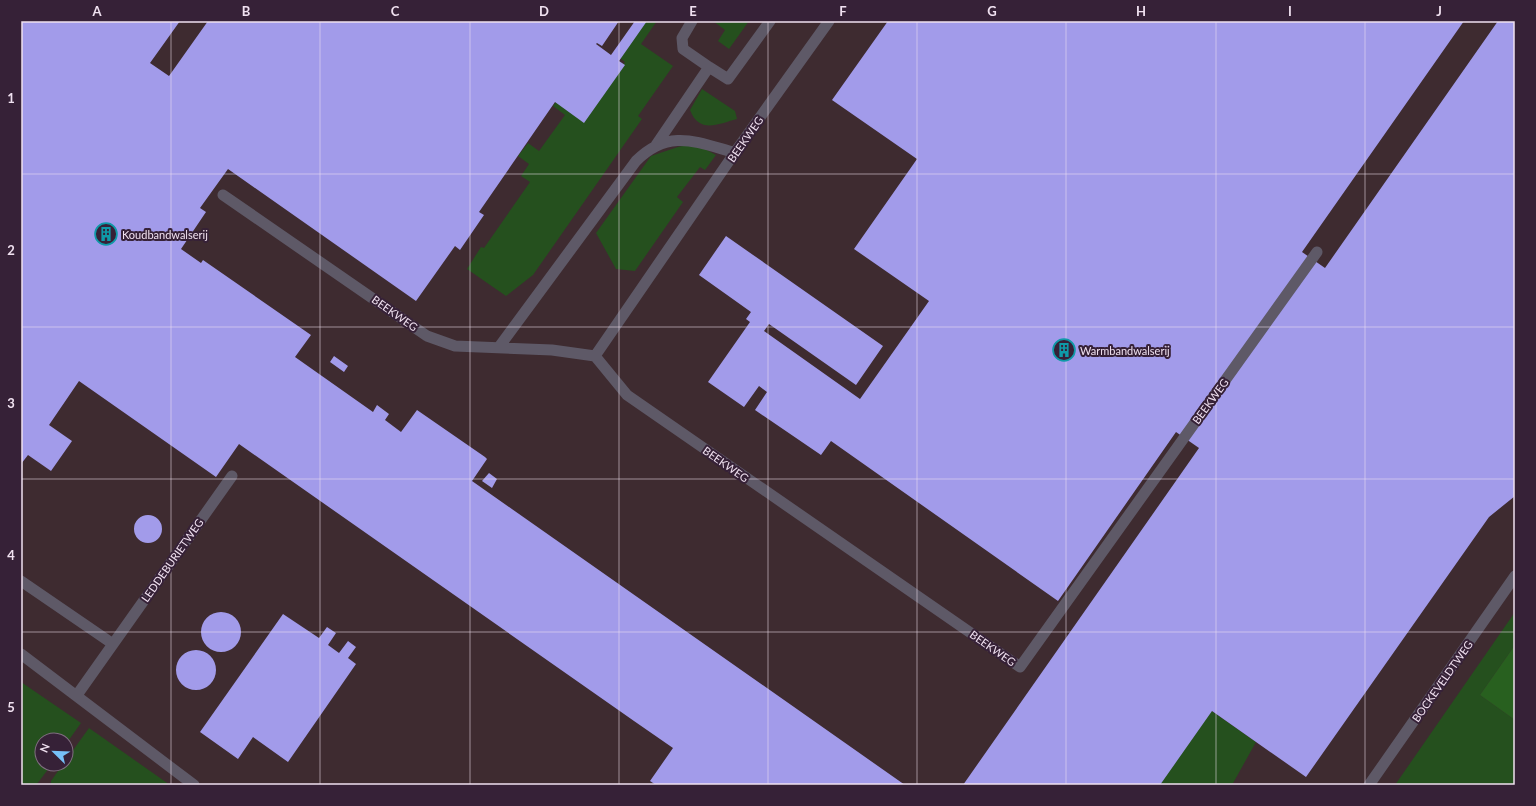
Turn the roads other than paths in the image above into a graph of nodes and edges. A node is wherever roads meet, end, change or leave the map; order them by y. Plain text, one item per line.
1 (692, 21) edge
2 (770, 21) edge
3 (829, 21) edge
4 (709, 67) junction
5 (656, 145) junction
6 (736, 153) junction
7 (223, 194) dead end
8 (1317, 252) dead end
9 (499, 347) junction
10 (595, 356) junction
11 (232, 476) dead end
12 (1515, 576) edge
13 (21, 581) edge
14 (113, 644) junction
15 (21, 654) edge
16 (77, 695) junction
17 (194, 785) edge
18 (1369, 785) edge

1 - 4 lane
2 - 4 lane
3 - 6 lane, BEEKWEG
4 - 5 lane
5 - 6 lane
5 - 9 lane
6 - 10 lane, BEEKWEG
7 - 9 lane, BEEKWEG
8 - 10 lane, BEEKWEG
9 - 10 lane, BEEKWEG
11 - 14 lane, LEDDEBURIETWEG
12 - 18 lane, BOCKEVELDTWEG
13 - 14 lane
14 - 16 lane, LEDDEBURIETWEG
15 - 16 lane
16 - 17 lane

